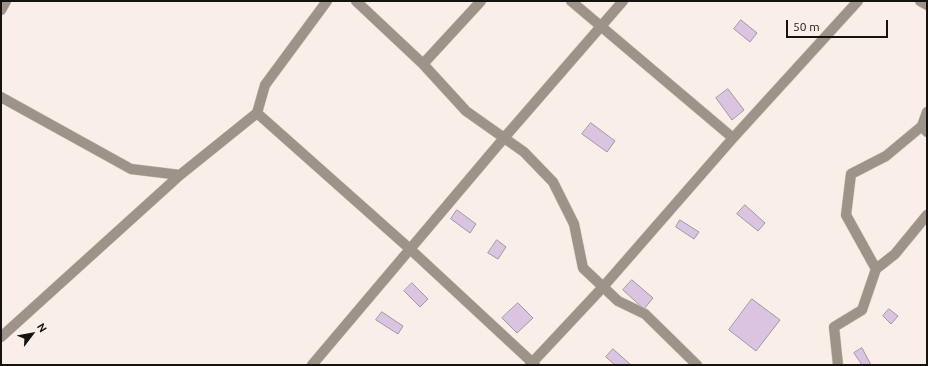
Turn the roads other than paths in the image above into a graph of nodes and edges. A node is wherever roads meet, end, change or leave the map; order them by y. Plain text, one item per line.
1 (6, 1) edge
2 (327, 1) edge
3 (356, 1) edge
4 (481, 1) edge
5 (571, 1) edge
6 (623, 1) edge
7 (858, 1) edge
8 (920, 1) edge
9 (927, 5) edge
10 (1, 10) edge
11 (601, 26) junction
12 (424, 64) junction
13 (1, 97) edge
14 (927, 112) edge
15 (257, 113) junction
16 (924, 129) edge
17 (504, 138) junction
18 (732, 138) junction
19 (180, 175) junction
20 (927, 215) edge
21 (410, 249) junction
22 (876, 269) junction
23 (603, 287) junction
24 (1, 337) edge
25 (533, 364) edge
26 (312, 365) edge
27 (697, 365) edge
28 (838, 365) edge

1 - 10 street
2 - 15 street
3 - 12 street
4 - 12 street
5 - 11 street
6 - 11 street
7 - 18 street
8 - 9 street
11 - 17 street
11 - 18 street
12 - 17 street
13 - 19 street
14 - 16 street
15 - 19 street
15 - 21 street
16 - 22 street
17 - 21 street
17 - 23 street
18 - 23 street
19 - 24 street
20 - 22 street
21 - 25 street
21 - 26 street
22 - 28 street
23 - 25 street
23 - 27 street

